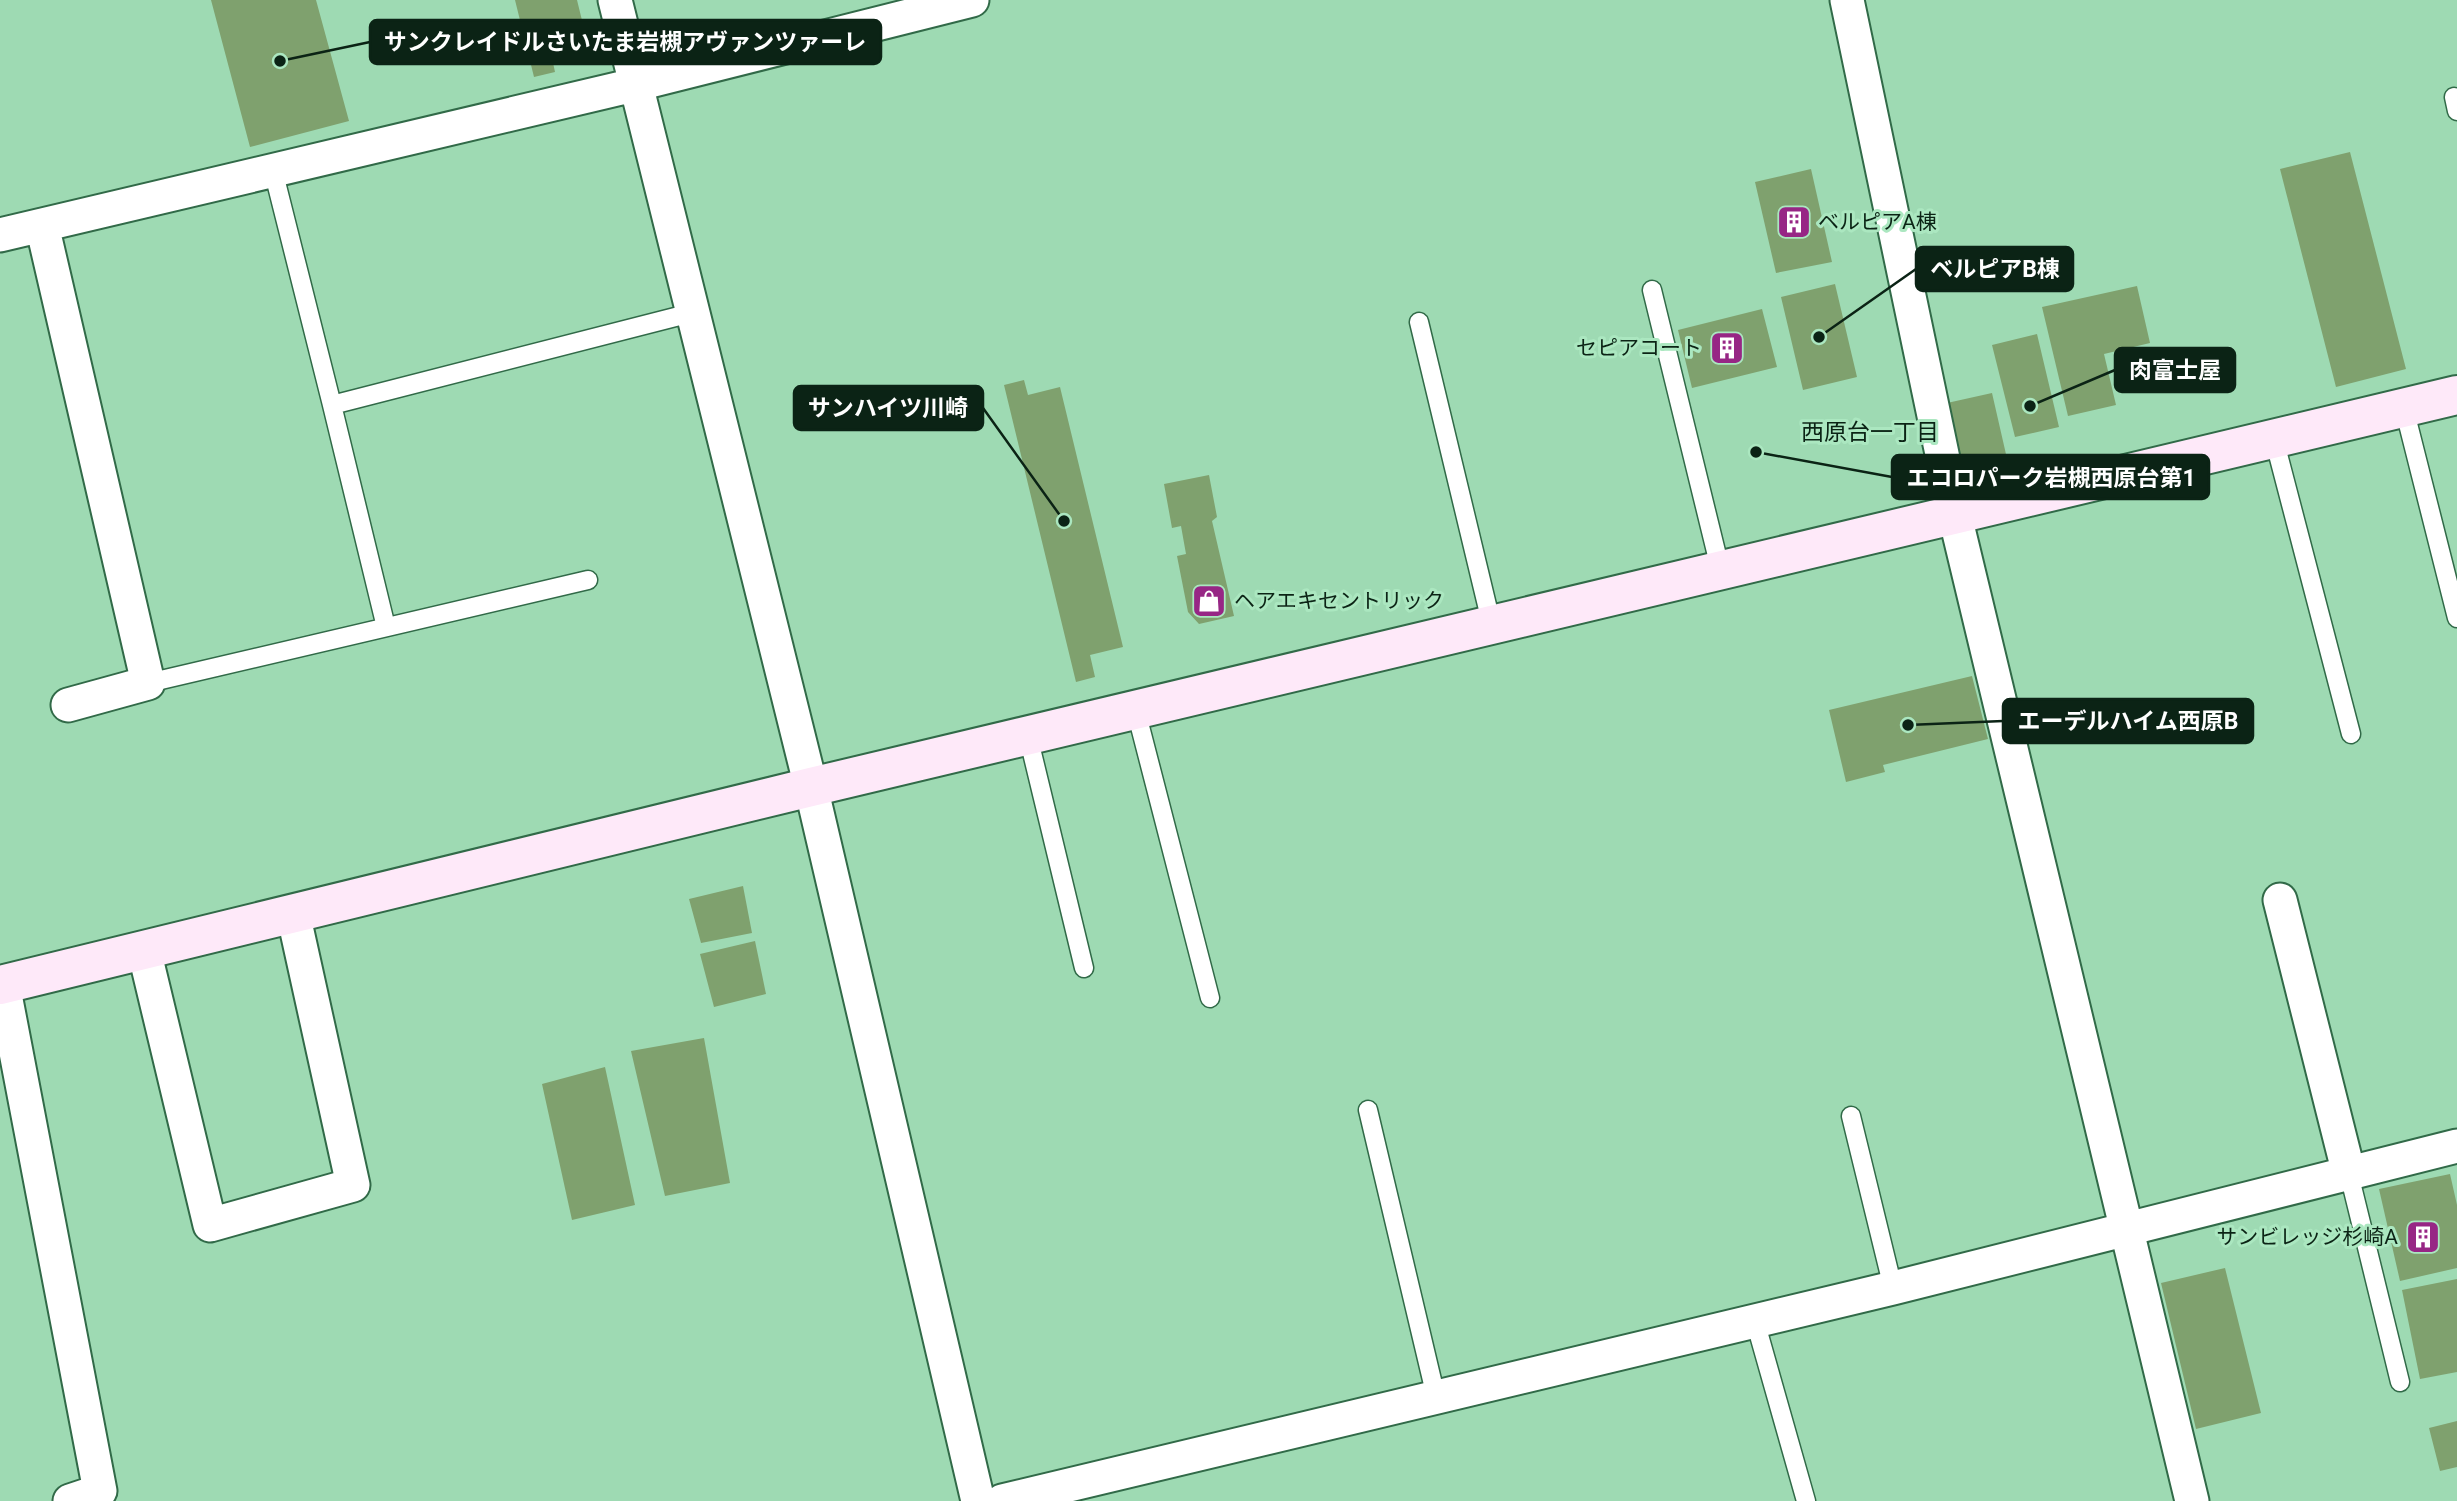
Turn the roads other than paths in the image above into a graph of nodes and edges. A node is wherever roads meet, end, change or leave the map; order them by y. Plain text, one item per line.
1 (615, 0) edge
2 (972, 0) edge
3 (1847, 0) edge
4 (634, 85) junction
5 (273, 170) junction
6 (42, 225) junction
7 (0, 235) edge
8 (1652, 290) dead end
9 (691, 313) junction
10 (1419, 322) dead end
11 (2457, 395) edge
12 (332, 405) junction
13 (2404, 408) junction
14 (2274, 439) junction
15 (1955, 516) junction
16 (1721, 572) junction
17 (588, 580) dead end
18 (2457, 618) edge
19 (1492, 626) junction
20 (386, 627) junction
21 (148, 683) junction
22 (68, 705) dead end
23 (1136, 711) junction
24 (2351, 734) dead end
25 (1028, 736) junction
26 (811, 787) junction
27 (2280, 900) dead end
28 (293, 913) junction
29 (144, 950) junction
30 (1084, 968) dead end
31 (1, 985) edge
32 (1210, 998) dead end
33 (1368, 1110) dead end
34 (1851, 1116) dead end
35 (2457, 1146) edge
36 (2349, 1174) junction
37 (2128, 1230) junction
38 (1893, 1288) junction
39 (1755, 1321) junction
40 (2400, 1382) dead end
41 (1436, 1397) junction
42 (70, 1501) edge
43 (978, 1501) edge
44 (1002, 1501) edge
45 (1805, 1501) edge
46 (2192, 1501) edge

1 - 4 street
2 - 4 street
3 - 15 street
4 - 5 street
4 - 9 street
5 - 6 street
5 - 12 lane
6 - 7 street
6 - 21 street
8 - 16 lane
9 - 12 lane
9 - 26 street
10 - 19 lane
11 - 13 street
12 - 20 lane
13 - 14 street
13 - 18 lane
14 - 15 street
14 - 24 lane
15 - 16 street
15 - 37 street
16 - 19 street
17 - 20 lane
19 - 23 street
20 - 21 lane
21 - 22 street
23 - 25 street
23 - 32 lane
25 - 26 street
25 - 30 lane
26 - 28 street
26 - 43 street
27 - 36 street
28 - 29 street
28 - 29 street
29 - 31 street
31 - 42 street
33 - 41 lane
34 - 38 lane
35 - 36 street
36 - 37 street
36 - 40 lane
37 - 38 street
37 - 46 street
38 - 39 street
39 - 41 street
39 - 45 lane
41 - 44 street

